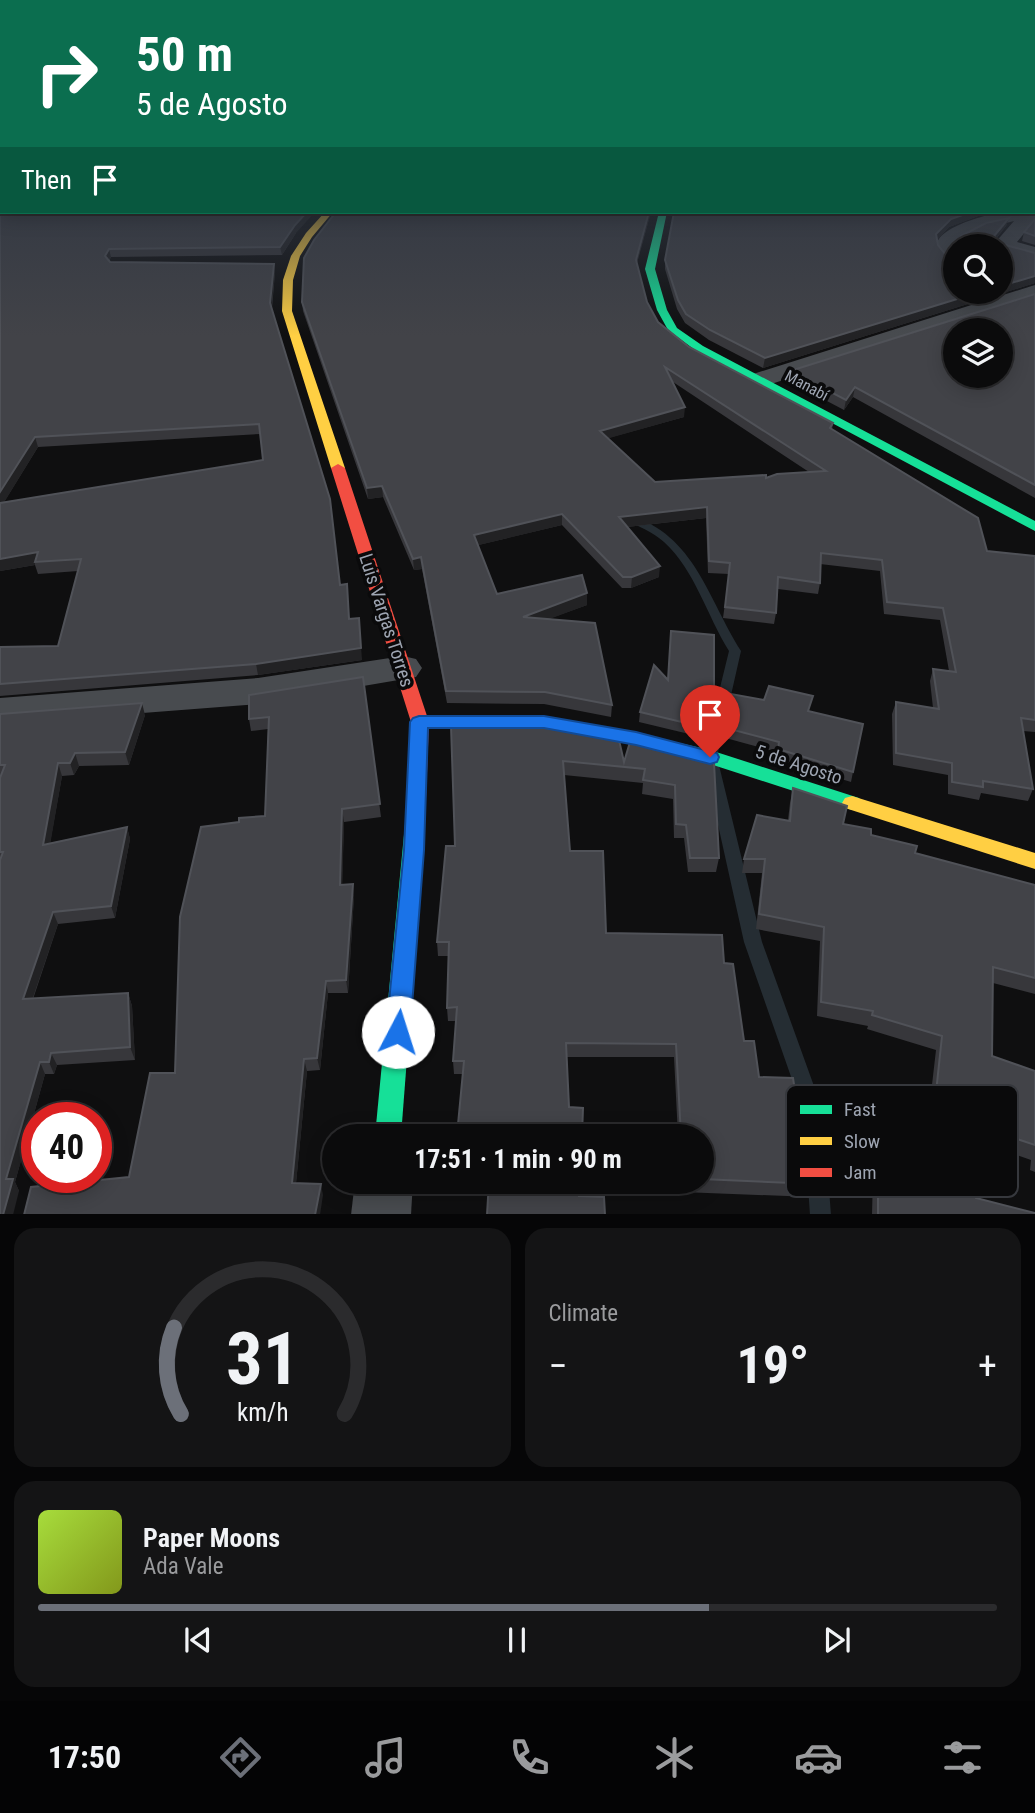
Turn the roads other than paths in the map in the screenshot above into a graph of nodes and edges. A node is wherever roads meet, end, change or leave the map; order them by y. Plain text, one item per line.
1 (319, 223) edge
2 (661, 223) edge
3 (986, 223) edge
4 (1023, 223) edge
5 (957, 234) edge
6 (1035, 254) edge
7 (288, 264) junction
8 (265, 265) edge
9 (1013, 279) edge
10 (1035, 290) edge
11 (760, 380) junction
12 (1035, 527) edge
13 (403, 668) junction
14 (0, 711) edge
15 (419, 722) junction
16 (1035, 861) edge
17 (389, 1124) edge
18 (383, 1194) edge
19 (381, 1214) edge

1 - 7 street
2 - 11 street, Manabí
3 - 5 street
4 - 6 street
7 - 8 street
7 - 13 street, Luis Vargas Torres
9 - 10 street
10 - 11 street
11 - 12 street, Manabí
13 - 14 street
13 - 15 street, Luis Vargas Torres
15 - 16 street, 5 de Agosto
15 - 17 street, Luis Vargas Torres
18 - 19 street

